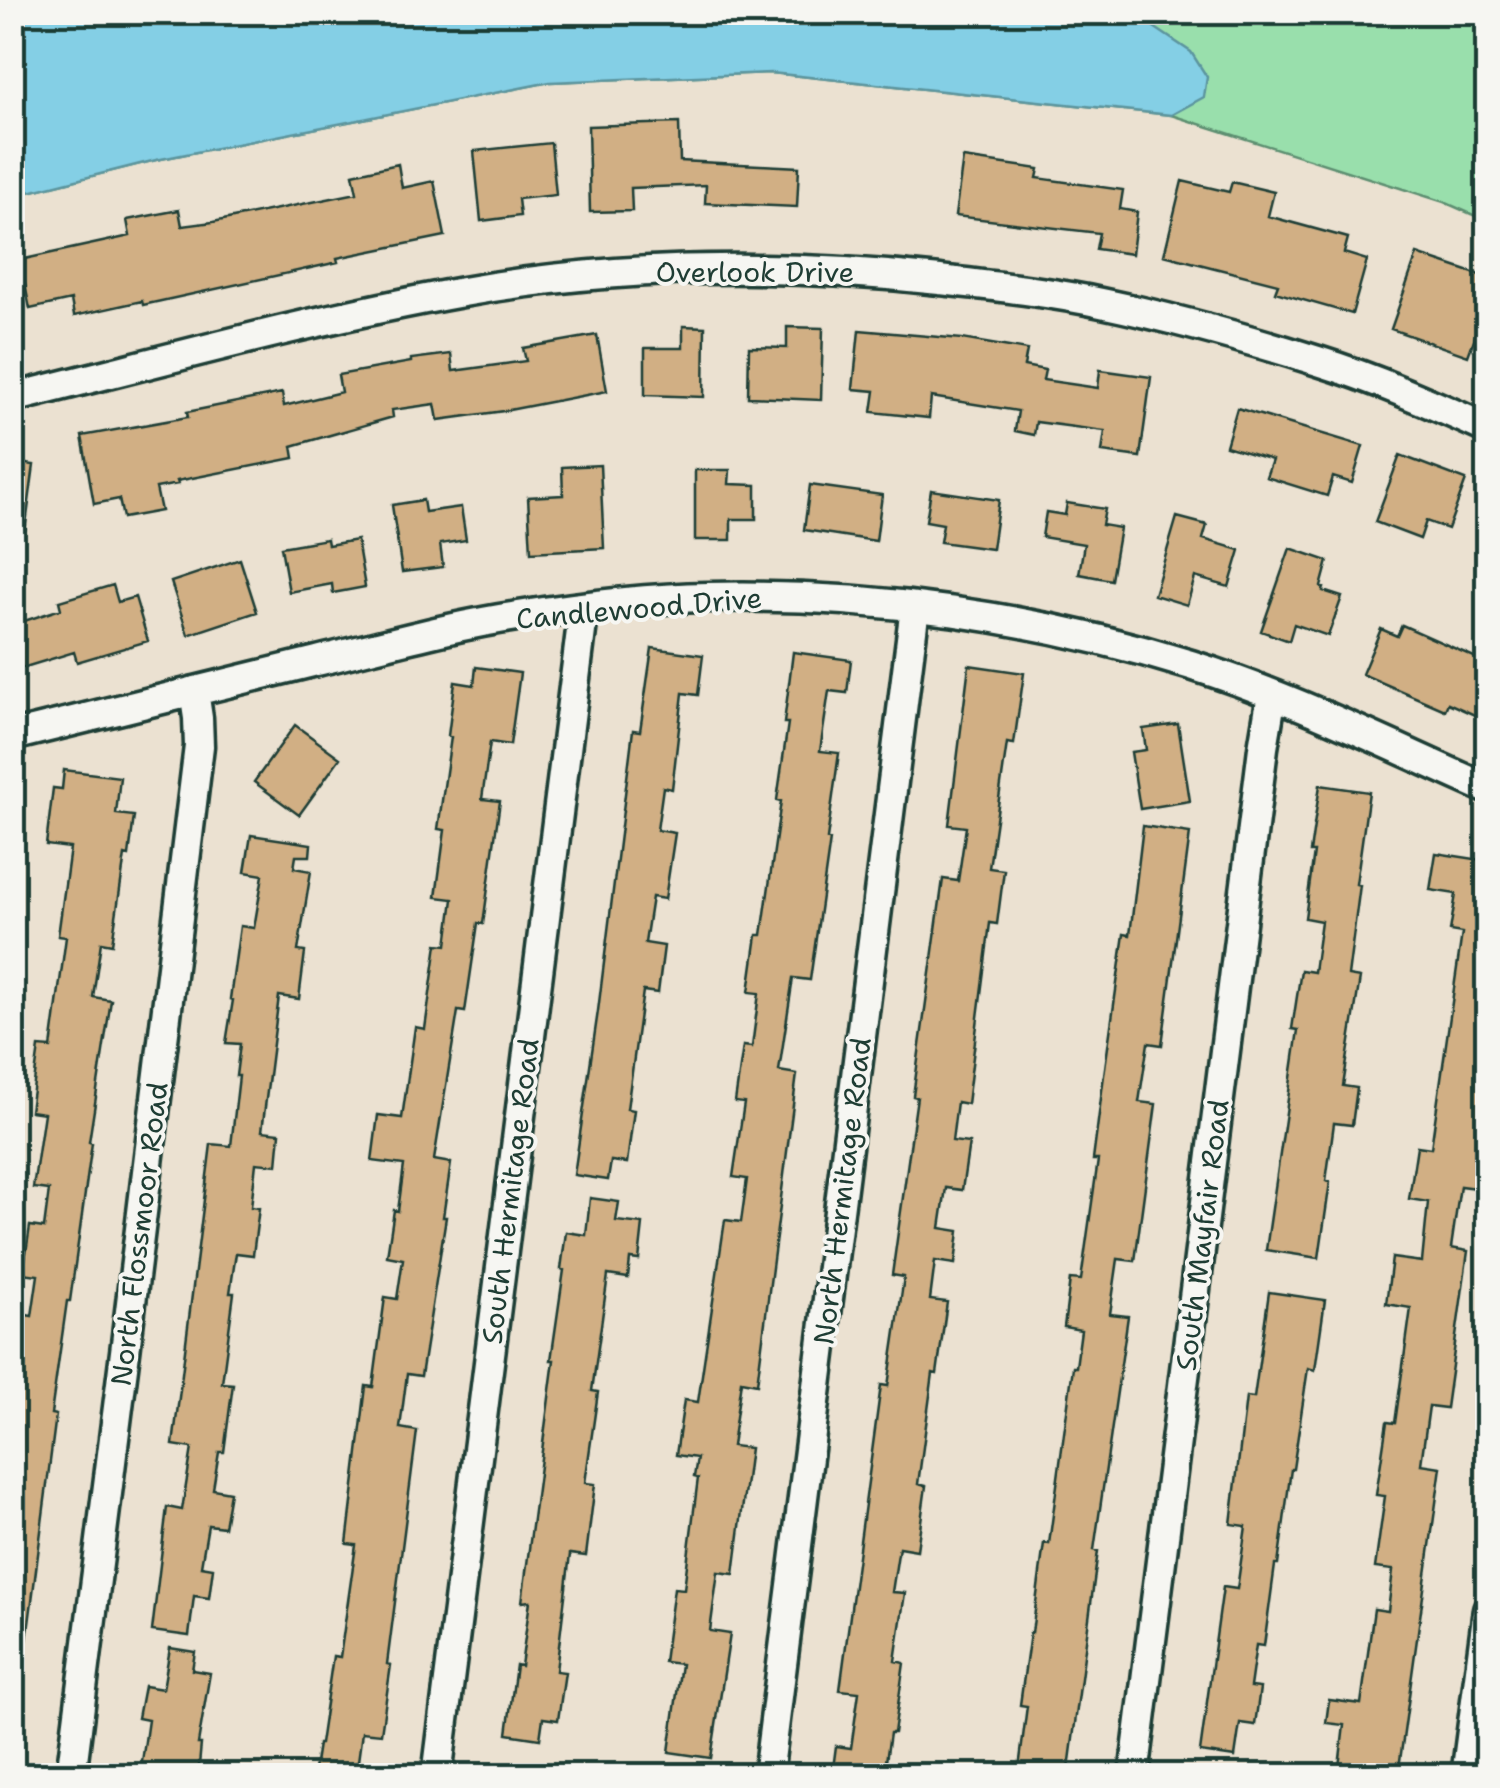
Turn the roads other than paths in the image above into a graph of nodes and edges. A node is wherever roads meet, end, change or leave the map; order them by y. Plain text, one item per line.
1 (12, 398) edge
2 (1488, 428) edge
3 (584, 607) junction
4 (914, 607) junction
5 (194, 691) junction
6 (1272, 694) junction
7 (12, 736) edge
8 (1488, 788) edge
9 (1488, 1609) edge
10 (71, 1776) edge
11 (437, 1776) edge
12 (768, 1776) edge
13 (1134, 1776) edge
14 (1466, 1776) edge

1 - 2 street, Overlook Drive
3 - 4 street, Candlewood Drive
3 - 5 street, Candlewood Drive
3 - 11 street, South Hermitage Road
4 - 6 street, Candlewood Drive
4 - 12 street, North Hermitage Road
5 - 7 street, Candlewood Drive
5 - 10 street, North Flossmoor Road
6 - 8 street, Candlewood Drive
6 - 13 street, South Mayfair Road
9 - 14 street

